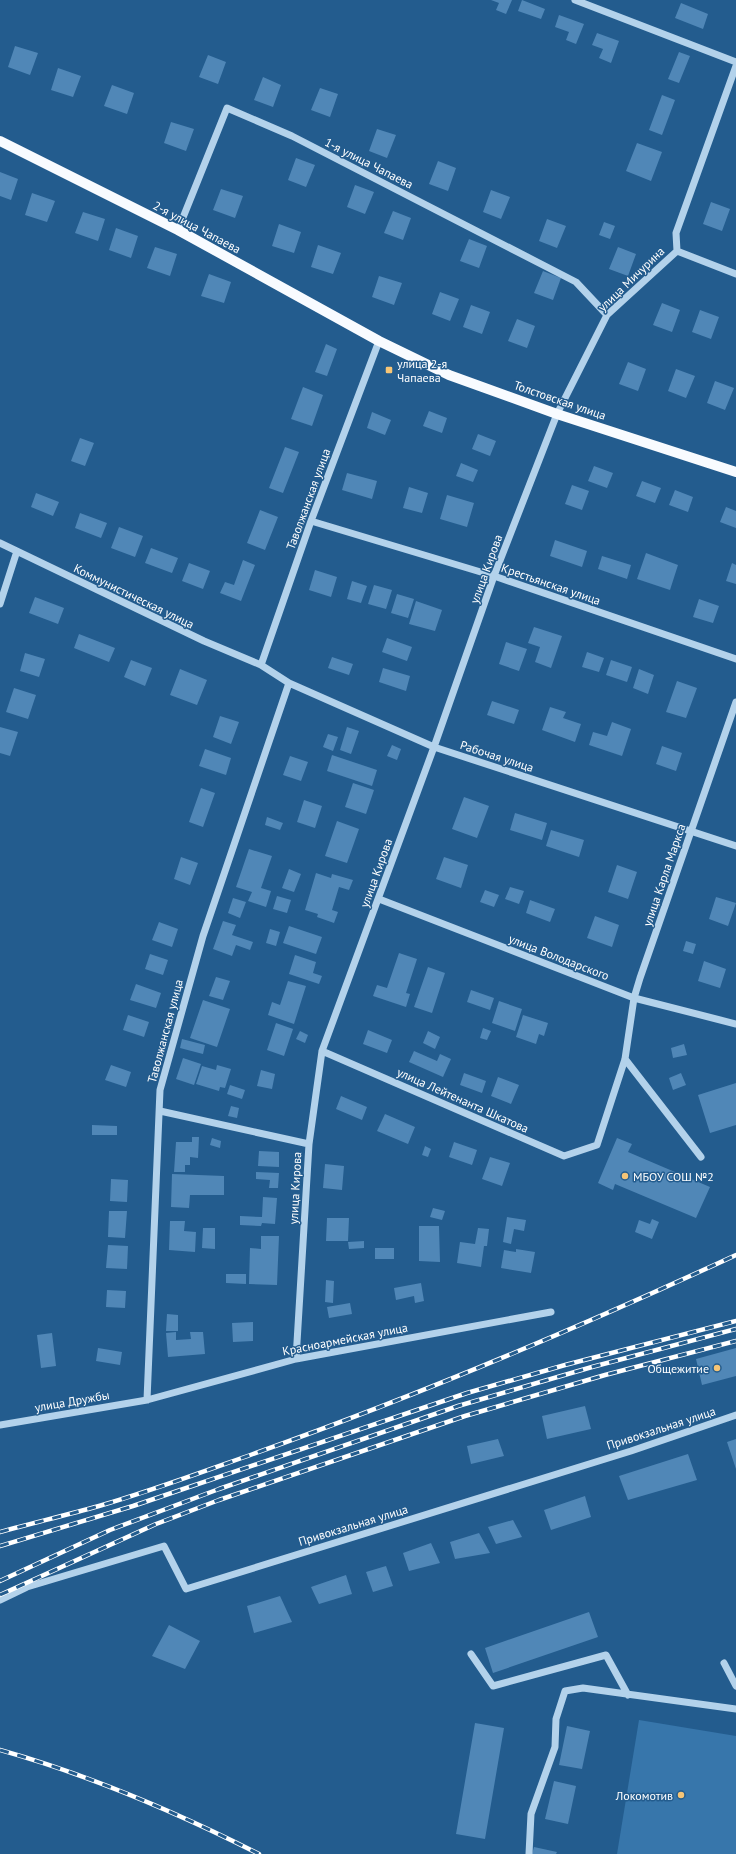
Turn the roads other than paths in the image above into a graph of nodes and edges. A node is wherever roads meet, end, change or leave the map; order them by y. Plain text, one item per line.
1 (575, 0) edge
2 (736, 62) edge
3 (736, 66) edge
4 (0, 140) edge
5 (178, 230) junction
6 (677, 251) junction
7 (736, 274) edge
8 (607, 315) junction
9 (379, 341) junction
10 (557, 414) junction
11 (736, 472) edge
12 (311, 521) junction
13 (0, 543) edge
14 (16, 551) junction
15 (494, 576) junction
16 (0, 604) edge
17 (736, 659) edge
18 (260, 665) junction
19 (289, 683) junction
20 (736, 702) edge
21 (434, 747) junction
22 (690, 831) junction
23 (736, 846) edge
24 (379, 899) junction
25 (634, 998) junction
26 (736, 1024) edge
27 (322, 1050) junction
28 (624, 1059) junction
29 (160, 1111) junction
30 (309, 1144) junction
31 (597, 1145) joint
32 (701, 1158) dead end
33 (551, 1312) dead end
34 (296, 1358) junction
35 (147, 1400) junction
36 (736, 1415) edge
37 (0, 1425) edge
38 (0, 1600) edge
39 (471, 1654) dead end
40 (724, 1663) dead end
41 (736, 1686) edge
42 (628, 1695) junction
43 (736, 1709) edge
44 (530, 1854) edge

1 - 2 street
3 - 6 street, улица Мичурина
4 - 5 main road, 2-я улица Чапаева
5 - 8 street, 1-я улица Чапаева
5 - 9 main road, 2-я улица Чапаева
6 - 7 street
6 - 8 street, улица Мичурина
8 - 10 street, улица Мичурина
9 - 10 main road, Толстовская улица
9 - 12 street, Таволжанская улица
10 - 11 main road, Толстовская улица
10 - 15 street, улица Кирова
12 - 15 street, Крестьянская улица
12 - 18 street, Таволжанская улица
13 - 14 street, Коммунистическая улица
14 - 16 street
14 - 18 street, Коммунистическая улица
15 - 17 street, Крестьянская улица
15 - 21 street, улица Кирова
18 - 19 street, Рабочая улица
19 - 21 street, Рабочая улица
19 - 29 street, Таволжанская улица
20 - 22 street, улица Карла Маркса
21 - 22 street, Рабочая улица
21 - 24 street, улица Кирова
22 - 23 street, Рабочая улица
22 - 25 street, улица Карла Маркса
24 - 25 street, улица Володарского
24 - 27 street, улица Кирова
25 - 26 street, улица Володарского
25 - 28 street, улица Карла Маркса
27 - 30 street, улица Кирова
27 - 31 street, улица Лейтенанта Шкатова
28 - 31 street, улица Карла Маркса
28 - 32 street
29 - 30 street
29 - 35 street, Таволжанская улица
30 - 34 street, улица Кирова
33 - 34 street, Красноармейская улица
34 - 35 street, Красноармейская улица
35 - 37 street, улица Дружбы
36 - 38 street, Привокзальная улица
39 - 42 street
40 - 41 street
42 - 43 street
42 - 44 street

